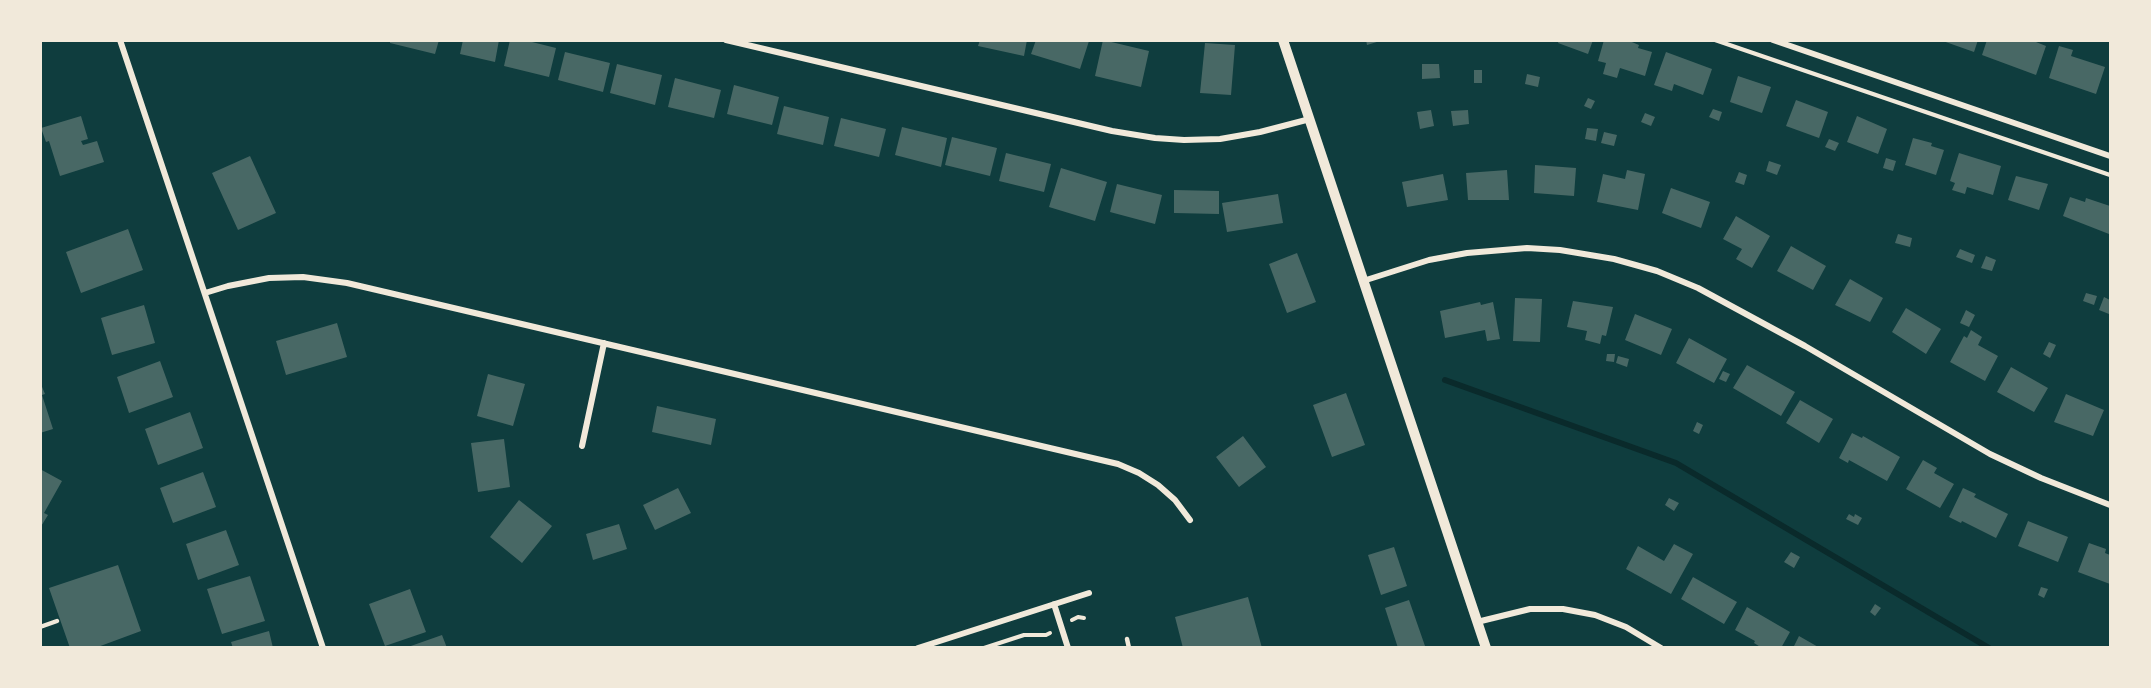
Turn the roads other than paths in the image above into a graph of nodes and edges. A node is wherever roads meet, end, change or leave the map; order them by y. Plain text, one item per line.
1 (120, 40) edge
2 (726, 40) edge
3 (1283, 40) edge
4 (1773, 40) edge
5 (1310, 119) junction
6 (2110, 156) edge
7 (1363, 281) junction
8 (205, 293) junction
9 (604, 342) junction
10 (582, 446) dead end
11 (2110, 505) edge
12 (1190, 520) dead end
13 (1089, 593) dead end
14 (1054, 604) junction
15 (57, 621) dead end
16 (1477, 622) junction
17 (40, 627) edge
18 (1127, 639) dead end
19 (323, 648) edge
20 (918, 648) edge
21 (1068, 648) edge
22 (1130, 648) edge
23 (1486, 648) edge
24 (1661, 648) edge

1 - 8 street
2 - 5 street
3 - 5 street
4 - 6 street
5 - 7 street
7 - 11 street
7 - 16 street
8 - 9 street
8 - 19 street
9 - 10 street
9 - 12 street
13 - 14 street
14 - 20 street
14 - 21 street
15 - 17 lane
16 - 23 street
16 - 24 street
18 - 22 lane

